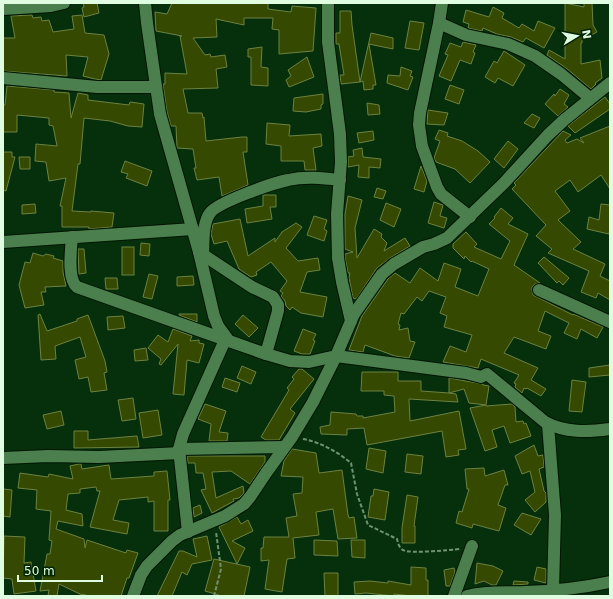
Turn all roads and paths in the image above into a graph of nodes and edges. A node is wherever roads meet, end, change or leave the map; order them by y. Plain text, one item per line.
1 (64, 3) edge
2 (145, 3) edge
3 (328, 3) edge
4 (442, 3) edge
5 (3, 9) edge
6 (440, 23) junction
7 (3, 78) edge
8 (610, 83) edge
9 (156, 87) junction
10 (590, 98) junction
11 (340, 180) junction
12 (470, 217) junction
13 (193, 228) junction
14 (72, 237) junction
15 (3, 242) edge
16 (201, 254) junction
17 (540, 290) dead end
18 (352, 321) junction
19 (610, 322) edge
20 (227, 340) junction
21 (266, 354) junction
22 (336, 356) junction
23 (548, 424) junction
24 (610, 429) edge
25 (292, 437) junction
26 (284, 447) junction
27 (180, 451) junction
28 (3, 458) edge
29 (214, 521) junction
30 (188, 532) junction
31 (472, 546) joint
32 (610, 582) edge
33 (553, 590) junction
34 (580, 592) edge
35 (133, 596) edge
36 (214, 596) edge
37 (454, 596) edge
38 (467, 596) edge

1 - 5 street
2 - 9 street
3 - 11 street
4 - 6 street
6 - 10 street
6 - 12 street
7 - 9 street
8 - 10 street
9 - 13 street
10 - 12 street
11 - 16 street
11 - 18 street
12 - 18 street
13 - 14 street
13 - 16 street
14 - 15 street
14 - 20 street
16 - 20 street
16 - 21 street
17 - 19 street
18 - 22 street
20 - 21 street
20 - 27 street
21 - 22 street
22 - 23 street
22 - 25 street
23 - 24 street
23 - 33 street
25 - 26 street
25 - 31 path
26 - 27 street
26 - 29 street
27 - 28 street
27 - 30 street
29 - 30 street
29 - 36 path
30 - 35 street
31 - 37 street
32 - 34 street
33 - 34 street
33 - 38 street

